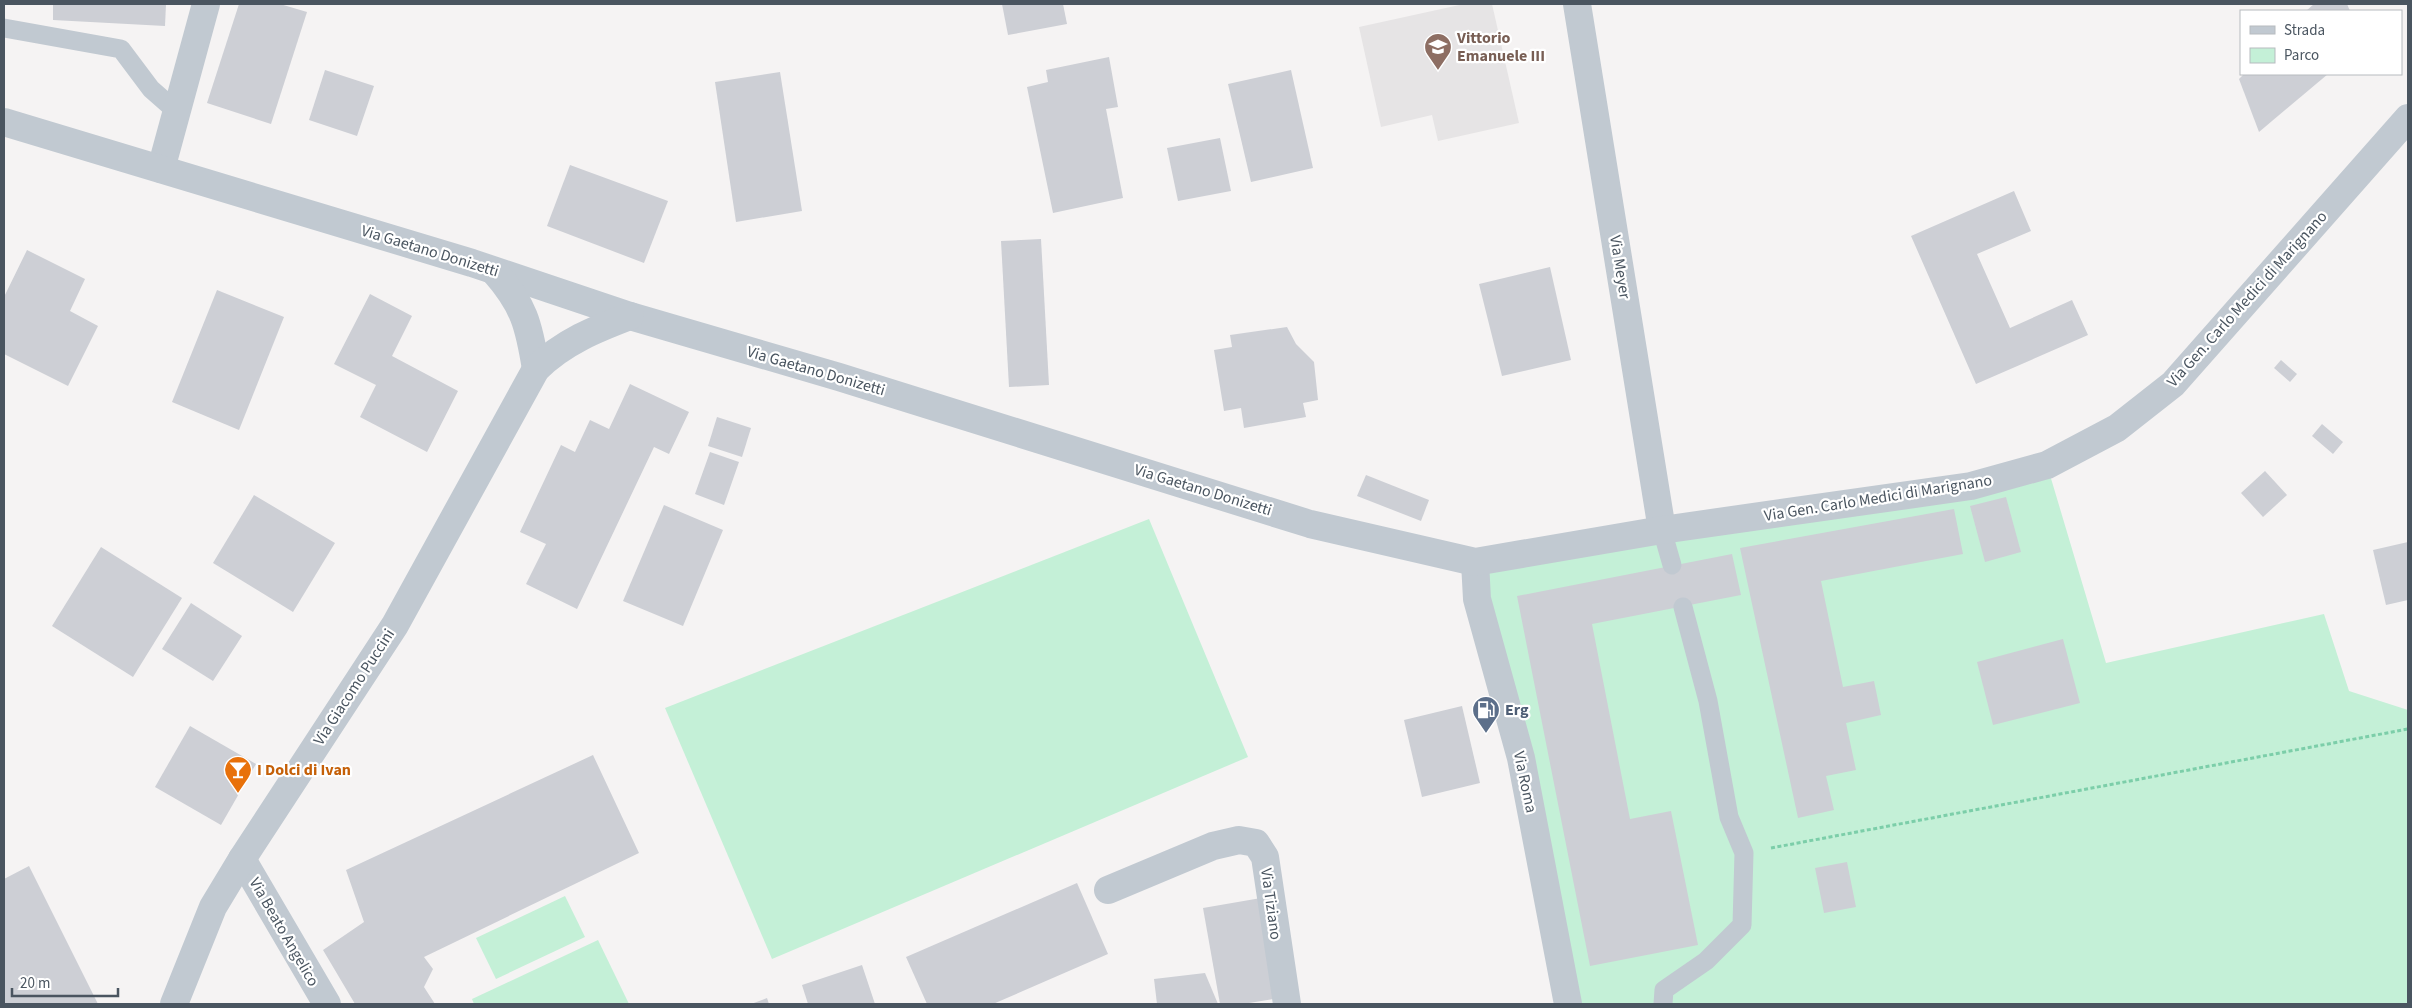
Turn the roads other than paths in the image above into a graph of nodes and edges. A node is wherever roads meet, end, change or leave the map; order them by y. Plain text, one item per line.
1 (206, 4) edge
2 (1577, 4) edge
3 (4, 28) edge
4 (176, 111) junction
5 (2408, 118) edge
6 (4, 122) edge
7 (161, 170) junction
8 (494, 271) junction
9 (630, 316) junction
10 (536, 369) junction
11 (1662, 530) junction
12 (1475, 562) junction
13 (1672, 565) dead end
14 (1683, 607) dead end
15 (242, 859) junction
16 (1108, 890) dead end
17 (174, 1004) edge
18 (327, 1004) edge
19 (1287, 1004) edge
20 (1568, 1004) edge
21 (1663, 1004) edge

1 - 4 street
2 - 11 street, Via Meyer
3 - 4 lane
4 - 7 street
5 - 11 street, Via Gen. Carlo Medici di Marignano
6 - 7 street, Via Gaetano Donizetti
7 - 8 street, Via Gaetano Donizetti
8 - 9 street, Via Gaetano Donizetti
8 - 10 street
9 - 10 street, Via Giacomo Puccini
9 - 12 street, Via Gaetano Donizetti
10 - 15 street, Via Giacomo Puccini
11 - 12 street, Via Gen. Carlo Medici di Marignano
11 - 13 lane
12 - 20 street, Via Roma
14 - 21 lane
15 - 17 street, Via Giacomo Puccini
15 - 18 street, Via Beato Angelico
16 - 19 street, Via Tiziano

